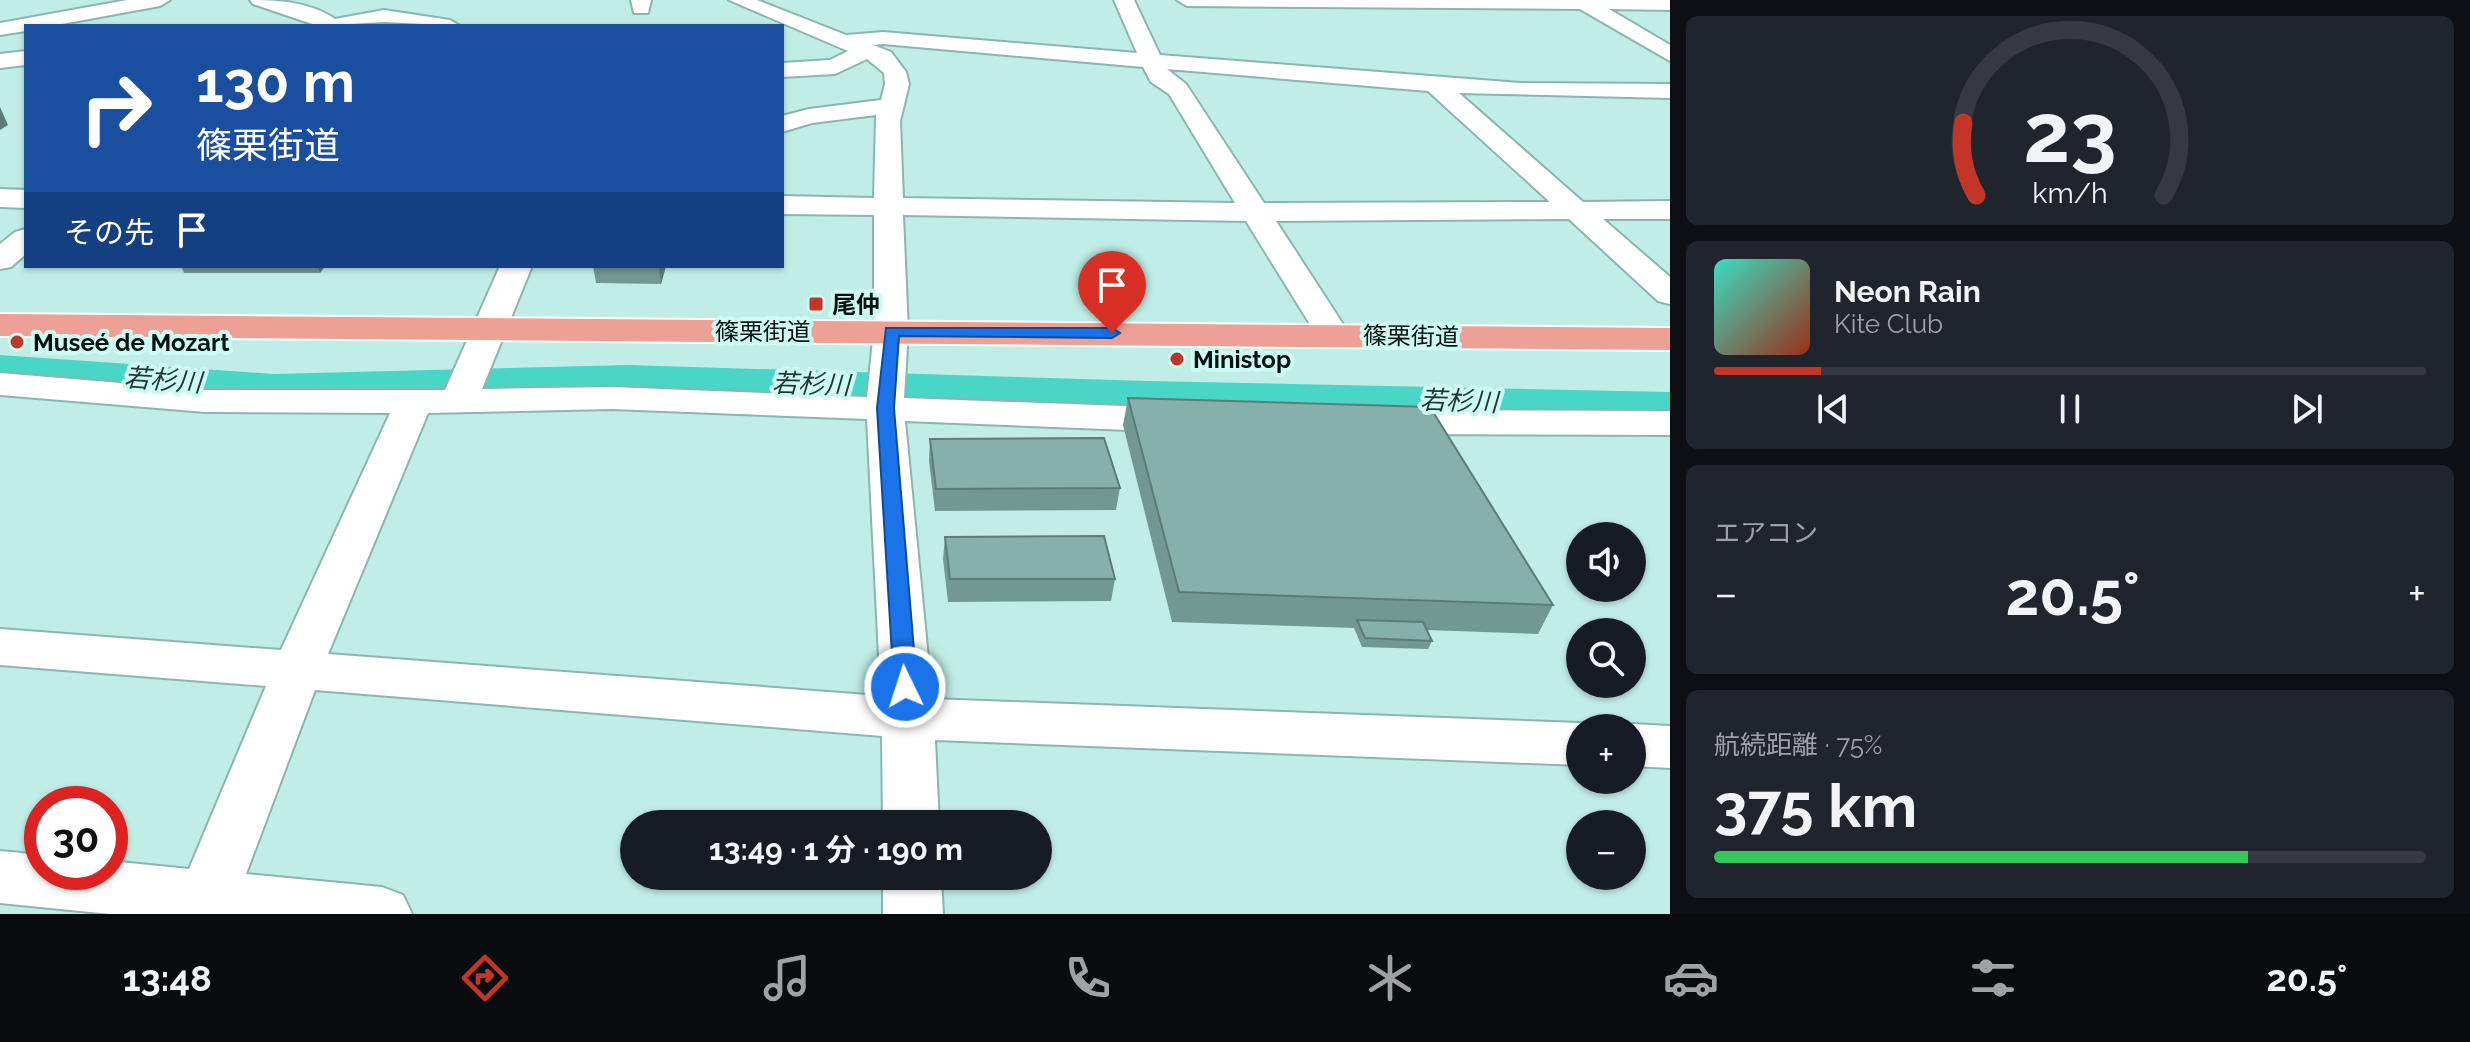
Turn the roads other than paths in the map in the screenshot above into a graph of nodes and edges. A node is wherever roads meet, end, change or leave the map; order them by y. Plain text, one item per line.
1 (160, 0) edge
2 (260, 0) edge
3 (739, 0) edge
4 (1124, 0) edge
5 (1187, 0) edge
6 (1583, 2) edge
7 (1670, 4) edge
8 (28, 24) edge
9 (329, 24) edge
10 (342, 24) edge
11 (437, 24) edge
12 (24, 25) edge
13 (1, 29) edge
14 (843, 40) junction
15 (867, 50) junction
16 (23, 51) edge
17 (1670, 54) edge
18 (1151, 60) junction
19 (0, 61) edge
20 (784, 70) edge
21 (1435, 85) junction
22 (1670, 91) edge
23 (891, 106) junction
24 (784, 123) edge
25 (0, 198) edge
26 (24, 199) edge
27 (784, 205) edge
28 (889, 206) junction
29 (1670, 210) edge
30 (1253, 212) junction
31 (1578, 212) junction
32 (24, 240) edge
33 (0, 260) edge
34 (515, 268) edge
35 (1670, 294) edge
36 (0, 325) edge
37 (489, 328) junction
38 (891, 331) junction
39 (1333, 335) junction
40 (1670, 339) edge
41 (8, 393) edge
42 (437, 401) junction
43 (885, 408) junction
44 (1220, 422) edge
45 (1344, 422) edge
46 (1670, 423) edge
47 (0, 647) edge
48 (298, 668) junction
49 (908, 718) junction
50 (1566, 743) edge
51 (1646, 746) edge
52 (1670, 747) edge
53 (911, 810) edge
54 (0, 877) edge
55 (912, 890) edge
56 (208, 895) junction
57 (382, 914) edge
58 (913, 914) edge

1 - 8 street
2 - 9 street
3 - 14 street
4 - 18 street
5 - 6 street
6 - 7 street
6 - 17 street
10 - 11 street
12 - 13 street
13 - 16 street
14 - 15 street
14 - 18 street
15 - 20 street
15 - 23 street
16 - 19 street
18 - 21 street
18 - 30 street
21 - 22 street
21 - 31 street
23 - 24 street
23 - 28 street
25 - 26 street
27 - 28 street
28 - 30 street
28 - 38 street
29 - 31 street
30 - 31 street
30 - 39 street
31 - 35 street
32 - 33 street
34 - 37 street
36 - 37 main road, 篠栗街道
37 - 38 main road, 篠栗街道
37 - 42 street
38 - 39 main road, 篠栗街道
38 - 43 street
39 - 40 main road, 篠栗街道
41 - 42 street
42 - 43 street
42 - 48 street
43 - 44 street
43 - 49 street
45 - 46 street
47 - 48 street
48 - 49 street
48 - 56 street
49 - 50 street
49 - 53 street
51 - 52 street
54 - 56 street
55 - 58 street
56 - 57 street

